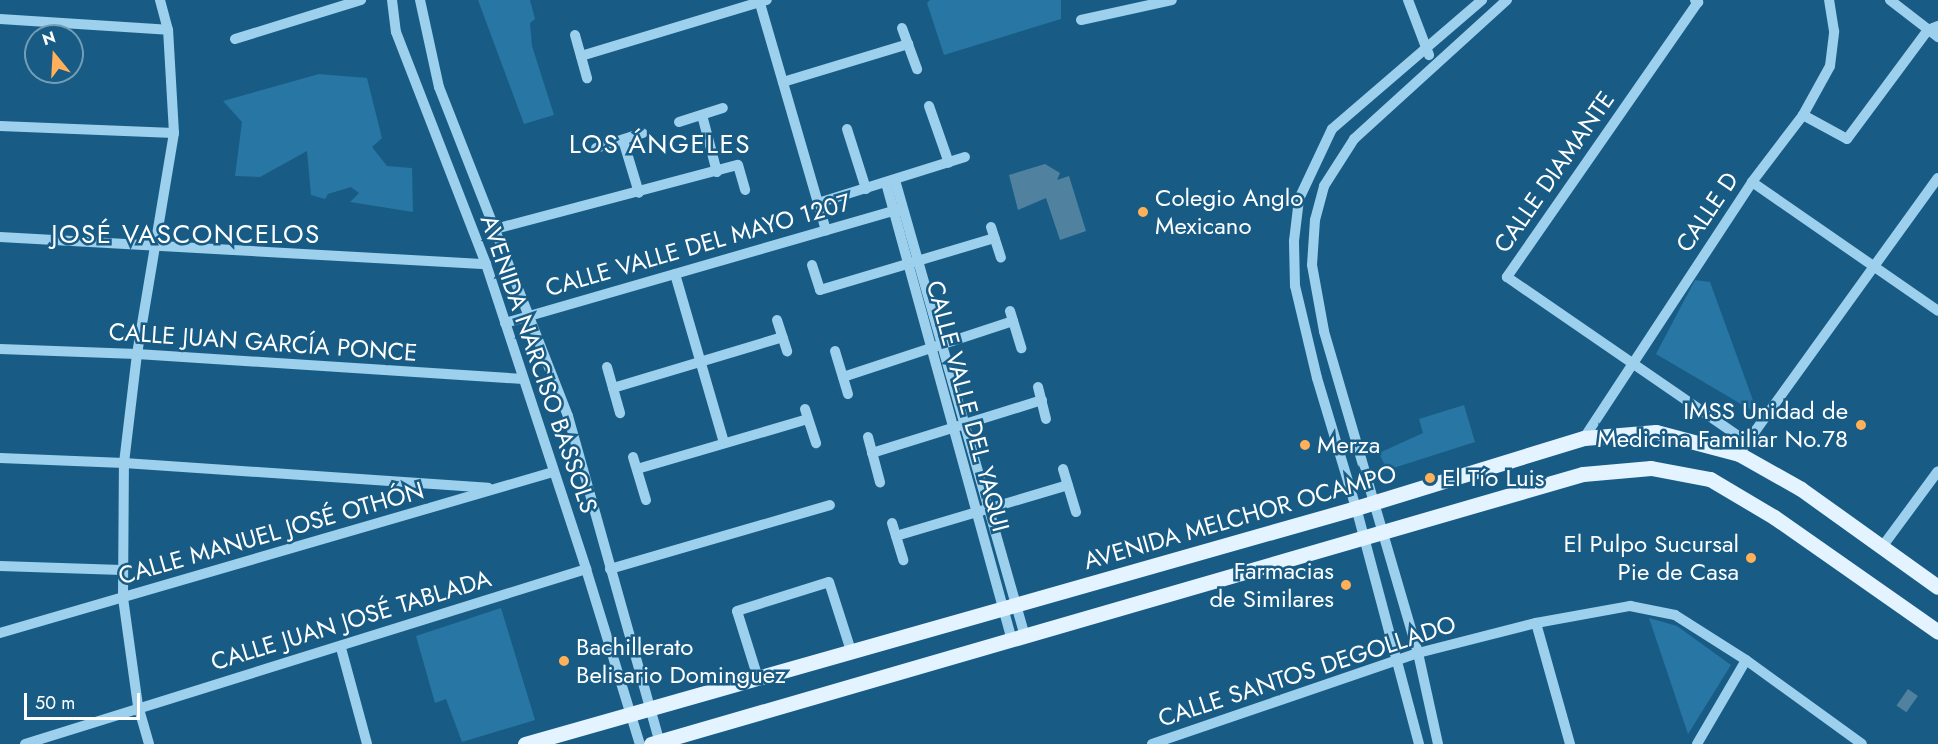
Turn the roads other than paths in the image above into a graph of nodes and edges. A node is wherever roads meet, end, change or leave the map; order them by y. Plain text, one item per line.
1 (160, 0) edge
2 (361, 0) edge
3 (392, 0) edge
4 (420, 0) edge
5 (1172, 0) edge
6 (1408, 0) edge
7 (1482, 0) edge
8 (1507, 0) edge
9 (1695, 0) edge
10 (1829, 0) edge
11 (1890, 0) edge
12 (762, 1) edge
13 (0, 19) edge
14 (1081, 20) dead end
15 (902, 28) dead end
16 (1933, 28) edge
17 (168, 30) junction
18 (575, 35) dead end
19 (1938, 37) edge
20 (235, 39) dead end
21 (908, 44) junction
22 (1427, 49) junction
23 (580, 56) junction
24 (1432, 64) junction
25 (917, 69) dead end
26 (587, 78) dead end
27 (783, 82) junction
28 (929, 106) dead end
29 (723, 108) dead end
30 (702, 114) junction
31 (1803, 115) junction
32 (678, 122) dead end
33 (0, 126) edge
34 (848, 129) dead end
35 (174, 133) junction
36 (643, 133) dead end
37 (623, 140) junction
38 (596, 148) dead end
39 (965, 157) dead end
40 (949, 163) junction
41 (469, 164) junction
42 (448, 171) junction
43 (717, 172) junction
44 (1938, 178) edge
45 (890, 182) junction
46 (1752, 182) junction
47 (866, 189) junction
48 (745, 190) dead end
49 (639, 193) junction
50 (818, 203) junction
51 (899, 210) junction
52 (495, 229) junction
53 (826, 230) junction
54 (0, 237) edge
55 (155, 245) junction
56 (1000, 257) dead end
57 (486, 264) junction
58 (913, 264) junction
59 (1873, 264) junction
60 (812, 265) dead end
61 (675, 274) junction
62 (1938, 311) edge
63 (529, 315) junction
64 (777, 320) dead end
65 (505, 323) junction
66 (783, 338) junction
67 (937, 346) junction
68 (1021, 348) dead end
69 (0, 349) edge
70 (787, 351) dead end
71 (835, 351) dead end
72 (137, 354) junction
73 (1632, 360) junction
74 (700, 362) junction
75 (607, 367) dead end
76 (843, 377) junction
77 (523, 379) junction
78 (1038, 387) dead end
79 (613, 388) junction
80 (848, 394) dead end
81 (1042, 400) junction
82 (620, 413) dead end
83 (1046, 419) dead end
84 (966, 424) junction
85 (951, 428) junction
86 (868, 437) dead end
87 (1584, 438) junction
88 (724, 443) junction
89 (816, 443) dead end
90 (1743, 448) junction
91 (872, 453) junction
92 (633, 457) dead end
93 (0, 458) edge
94 (124, 463) junction
95 (637, 469) junction
96 (1063, 469) dead end
97 (1938, 471) edge
98 (553, 472) junction
99 (880, 482) dead end
100 (1068, 485) junction
101 (496, 489) junction
102 (646, 500) dead end
103 (1372, 504) junction
104 (830, 505) dead end
105 (991, 508) junction
106 (1356, 508) junction
107 (975, 512) junction
108 (1076, 512) dead end
109 (892, 523) dead end
110 (1381, 531) junction
111 (896, 536) junction
112 (1364, 536) junction
113 (1882, 548) junction
114 (903, 560) dead end
115 (0, 566) edge
116 (586, 569) junction
117 (609, 569) junction
118 (122, 570) junction
119 (1938, 587) edge
120 (123, 598) junction
121 (1010, 607) junction
122 (1536, 623) junction
123 (1938, 632) edge
124 (0, 633) edge
125 (1018, 639) junction
126 (341, 648) junction
127 (851, 651) junction
128 (1418, 653) junction
129 (1398, 659) junction
130 (1746, 660) junction
131 (758, 678) junction
132 (138, 706) junction
133 (651, 710) junction
134 (630, 715) junction
135 (657, 743) edge
136 (25, 744) edge
137 (149, 744) edge
138 (367, 744) edge
139 (525, 744) edge
140 (640, 744) edge
141 (1152, 744) edge
142 (1419, 744) edge
143 (1438, 744) edge
144 (1570, 744) edge
145 (1697, 744) edge
146 (1862, 744) edge

1 - 17 street
2 - 20 street
3 - 42 street, AVENIDA NARCISO BASSOLS
4 - 41 street, AVENIDA NARCISO BASSOLS
5 - 14 street
6 - 22 street
7 - 22 street
8 - 24 street
9 - 73 street, CALLE DIAMANTE
10 - 31 street, CALLE D
11 - 16 street
12 - 23 street
12 - 27 street
13 - 17 street
15 - 21 street
16 - 19 street
16 - 31 street
17 - 35 street
18 - 23 street
21 - 25 street
21 - 27 street
22 - 24 street
22 - 106 street
23 - 26 street
24 - 103 street
27 - 50 street
28 - 40 street
29 - 30 street
30 - 32 street
30 - 43 street
31 - 46 street, CALLE D
33 - 35 street
34 - 47 street
35 - 55 street
36 - 37 street
37 - 38 street
37 - 49 street
39 - 40 street
40 - 45 street
41 - 42 street
41 - 52 street, AVENIDA NARCISO BASSOLS
42 - 57 street, AVENIDA NARCISO BASSOLS
43 - 48 street
43 - 49 street
44 - 59 street
45 - 47 street
45 - 51 street, CALLE VALLE DEL YAQUI
46 - 59 street
46 - 73 street, CALLE D
47 - 50 street
49 - 52 street
50 - 53 street
51 - 53 street, CALLE VALLE DEL MAYO 1207
51 - 58 street, CALLE VALLE DEL YAQUI
52 - 63 street, AVENIDA NARCISO BASSOLS
53 - 61 street, CALLE VALLE DEL MAYO 1207
54 - 55 street
55 - 57 street
55 - 72 street
56 - 58 street
57 - 65 street, AVENIDA NARCISO BASSOLS
58 - 60 street
58 - 67 street, CALLE VALLE DEL YAQUI
59 - 62 street
59 - 90 street
61 - 63 street, CALLE VALLE DEL MAYO 1207
61 - 74 street
63 - 65 street, CALLE VALLE DEL MAYO 1207
63 - 117 street, AVENIDA NARCISO BASSOLS
64 - 66 street
65 - 77 street, AVENIDA NARCISO BASSOLS
66 - 70 street
66 - 74 street
67 - 68 street
67 - 76 street
67 - 84 street, CALLE VALLE DEL YAQUI
67 - 85 street, CALLE VALLE DEL YAQUI
69 - 72 street, CALLE JUAN GARCÍA PONCE
71 - 76 street
72 - 77 street, CALLE JUAN GARCÍA PONCE
72 - 94 street
73 - 87 street, CALLE D
73 - 90 street, CALLE DIAMANTE
74 - 79 street
74 - 88 street
75 - 79 street
76 - 80 street
77 - 98 street, AVENIDA NARCISO BASSOLS
78 - 81 street
79 - 82 street
81 - 83 street
81 - 84 street
84 - 85 street
84 - 105 street, CALLE VALLE DEL YAQUI
85 - 91 street
85 - 107 street, CALLE VALLE DEL YAQUI
86 - 91 street
87 - 90 main road, AVENIDA MELCHOR OCAMPO
87 - 103 main road, AVENIDA MELCHOR OCAMPO
88 - 89 street
88 - 95 street
90 - 113 main road, AVENIDA MELCHOR OCAMPO
91 - 99 street
92 - 95 street
93 - 94 street
94 - 101 street
94 - 118 street
95 - 102 street
96 - 100 street
97 - 113 street
98 - 101 street, CALLE MANUEL JOSÉ OTHÓN
98 - 116 street, AVENIDA NARCISO BASSOLS
100 - 105 street
100 - 108 street
101 - 120 street, CALLE MANUEL JOSÉ OTHÓN
103 - 106 main road, AVENIDA MELCHOR OCAMPO
103 - 110 street
104 - 117 street
105 - 107 street
105 - 121 street, CALLE VALLE DEL YAQUI
106 - 112 street
106 - 121 main road, AVENIDA MELCHOR OCAMPO
107 - 111 street
107 - 121 street, CALLE VALLE DEL YAQUI
109 - 111 street
110 - 112 main road
110 - 123 main road
110 - 128 street
111 - 114 street
112 - 125 main road
112 - 129 street
113 - 119 main road, AVENIDA MELCHOR OCAMPO
115 - 118 street
116 - 126 street, CALLE JUAN JOSÉ TABLADA
116 - 134 street, AVENIDA NARCISO BASSOLS
117 - 133 street, AVENIDA NARCISO BASSOLS
118 - 120 street
120 - 124 street, CALLE MANUEL JOSÉ OTHÓN
120 - 132 street
121 - 125 street, CALLE VALLE DEL YAQUI
121 - 127 main road, AVENIDA MELCHOR OCAMPO
122 - 128 street, CALLE SANTOS DEGOLLADO
122 - 130 street, CALLE SANTOS DEGOLLADO
122 - 144 street
125 - 135 main road
126 - 132 street, CALLE JUAN JOSÉ TABLADA
126 - 138 street
127 - 131 main road, AVENIDA MELCHOR OCAMPO
127 - 131 street
128 - 129 street, CALLE SANTOS DEGOLLADO
128 - 143 street
129 - 141 street, CALLE SANTOS DEGOLLADO
129 - 142 street
130 - 145 street
130 - 146 street, CALLE SANTOS DEGOLLADO
131 - 133 main road, AVENIDA MELCHOR OCAMPO
132 - 136 street, CALLE JUAN JOSÉ TABLADA
132 - 137 street
133 - 134 main road, AVENIDA MELCHOR OCAMPO
133 - 135 street, AVENIDA NARCISO BASSOLS
134 - 139 main road, AVENIDA MELCHOR OCAMPO
134 - 140 street, AVENIDA NARCISO BASSOLS

